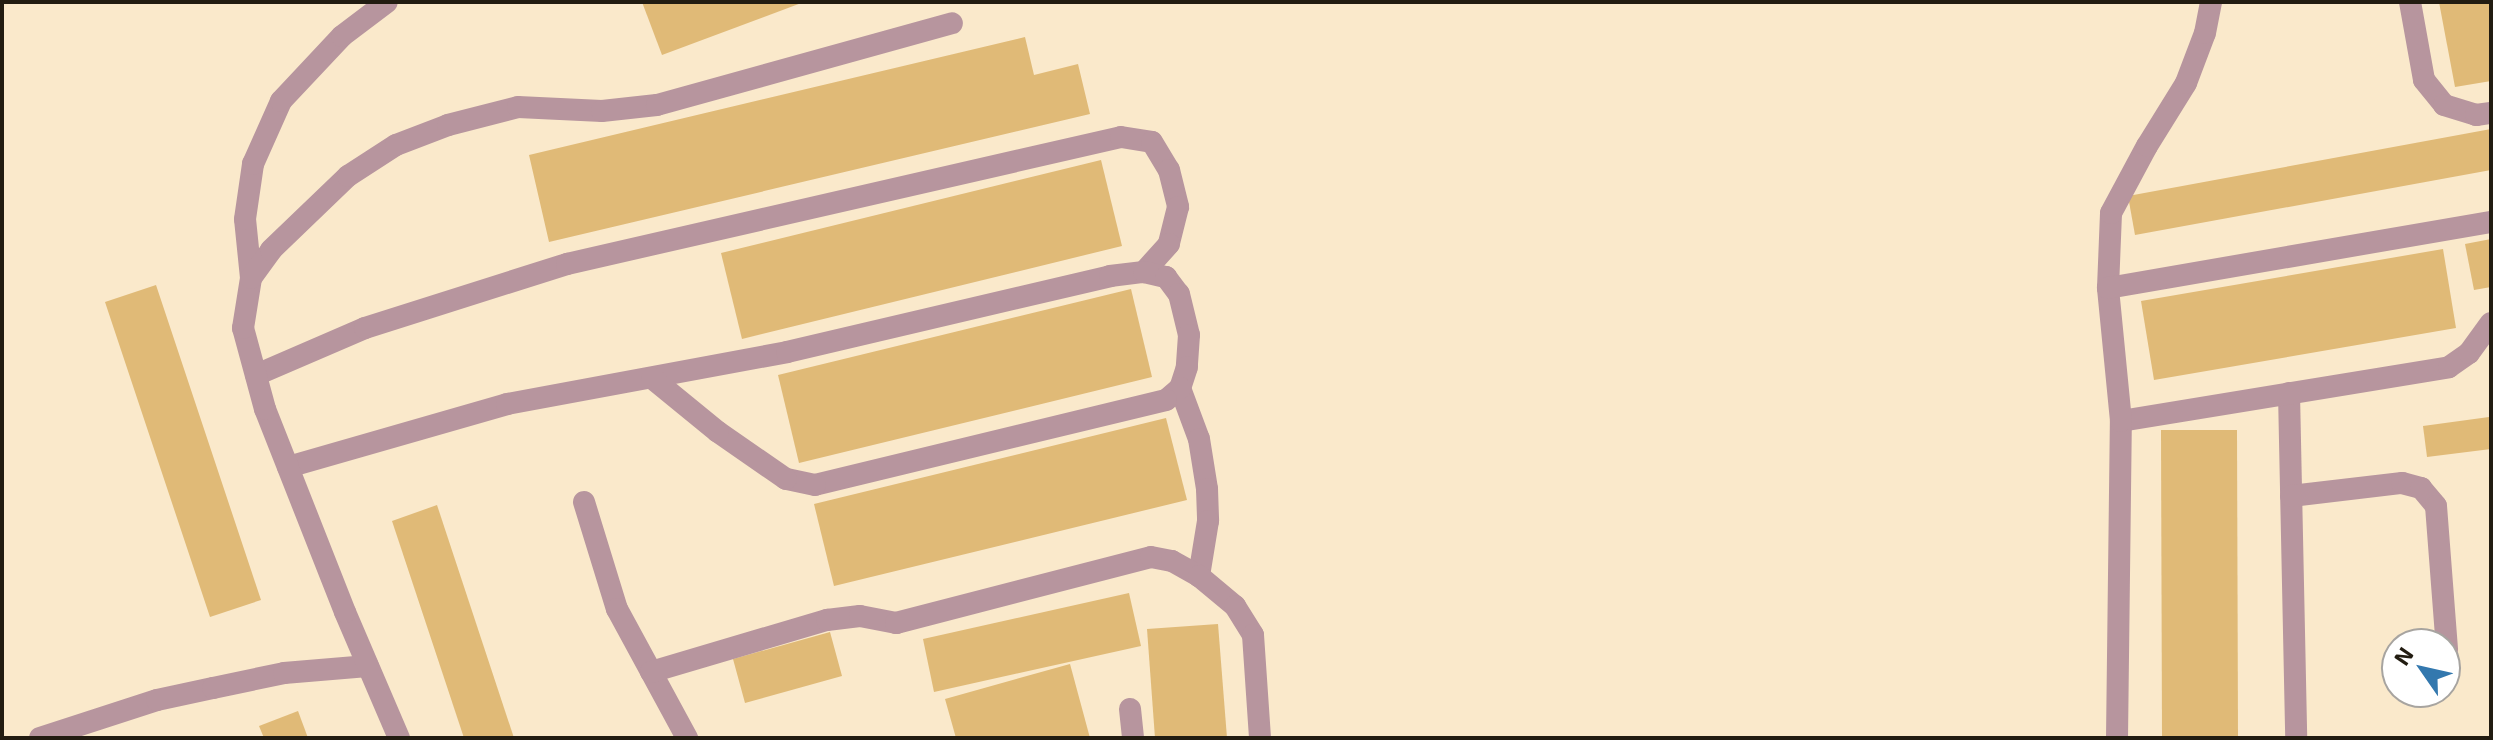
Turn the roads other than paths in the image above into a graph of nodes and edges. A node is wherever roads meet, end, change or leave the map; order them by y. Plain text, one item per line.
1 (387, 2) edge
2 (2211, 2) edge
3 (2410, 2) edge
4 (952, 23) dead end
5 (2491, 113) edge
6 (2491, 222) edge
7 (1144, 272) junction
8 (251, 278) junction
9 (2108, 288) junction
10 (2491, 323) edge
11 (256, 375) junction
12 (652, 378) junction
13 (1180, 388) junction
14 (2289, 393) junction
15 (2121, 421) junction
16 (288, 467) junction
17 (2291, 496) junction
18 (584, 502) dead end
19 (1199, 576) junction
20 (2445, 628) edge
21 (368, 666) junction
22 (651, 672) junction
23 (1130, 709) dead end
24 (40, 738) edge
25 (399, 738) edge
26 (687, 738) edge
27 (1133, 738) edge
28 (1260, 738) edge
29 (2117, 738) edge
30 (2296, 738) edge

1 - 8 lane
2 - 9 lane
3 - 5 lane
4 - 8 lane
6 - 9 lane
7 - 11 lane
7 - 12 lane
7 - 13 lane
8 - 11 lane
9 - 15 lane
10 - 14 lane
11 - 16 lane
12 - 13 lane
12 - 16 lane
13 - 19 lane
14 - 15 lane
14 - 17 lane
15 - 29 lane
16 - 21 lane
17 - 20 lane
17 - 30 lane
18 - 22 lane
19 - 22 lane
19 - 28 lane
21 - 24 lane
21 - 25 lane
22 - 26 lane
23 - 27 lane

